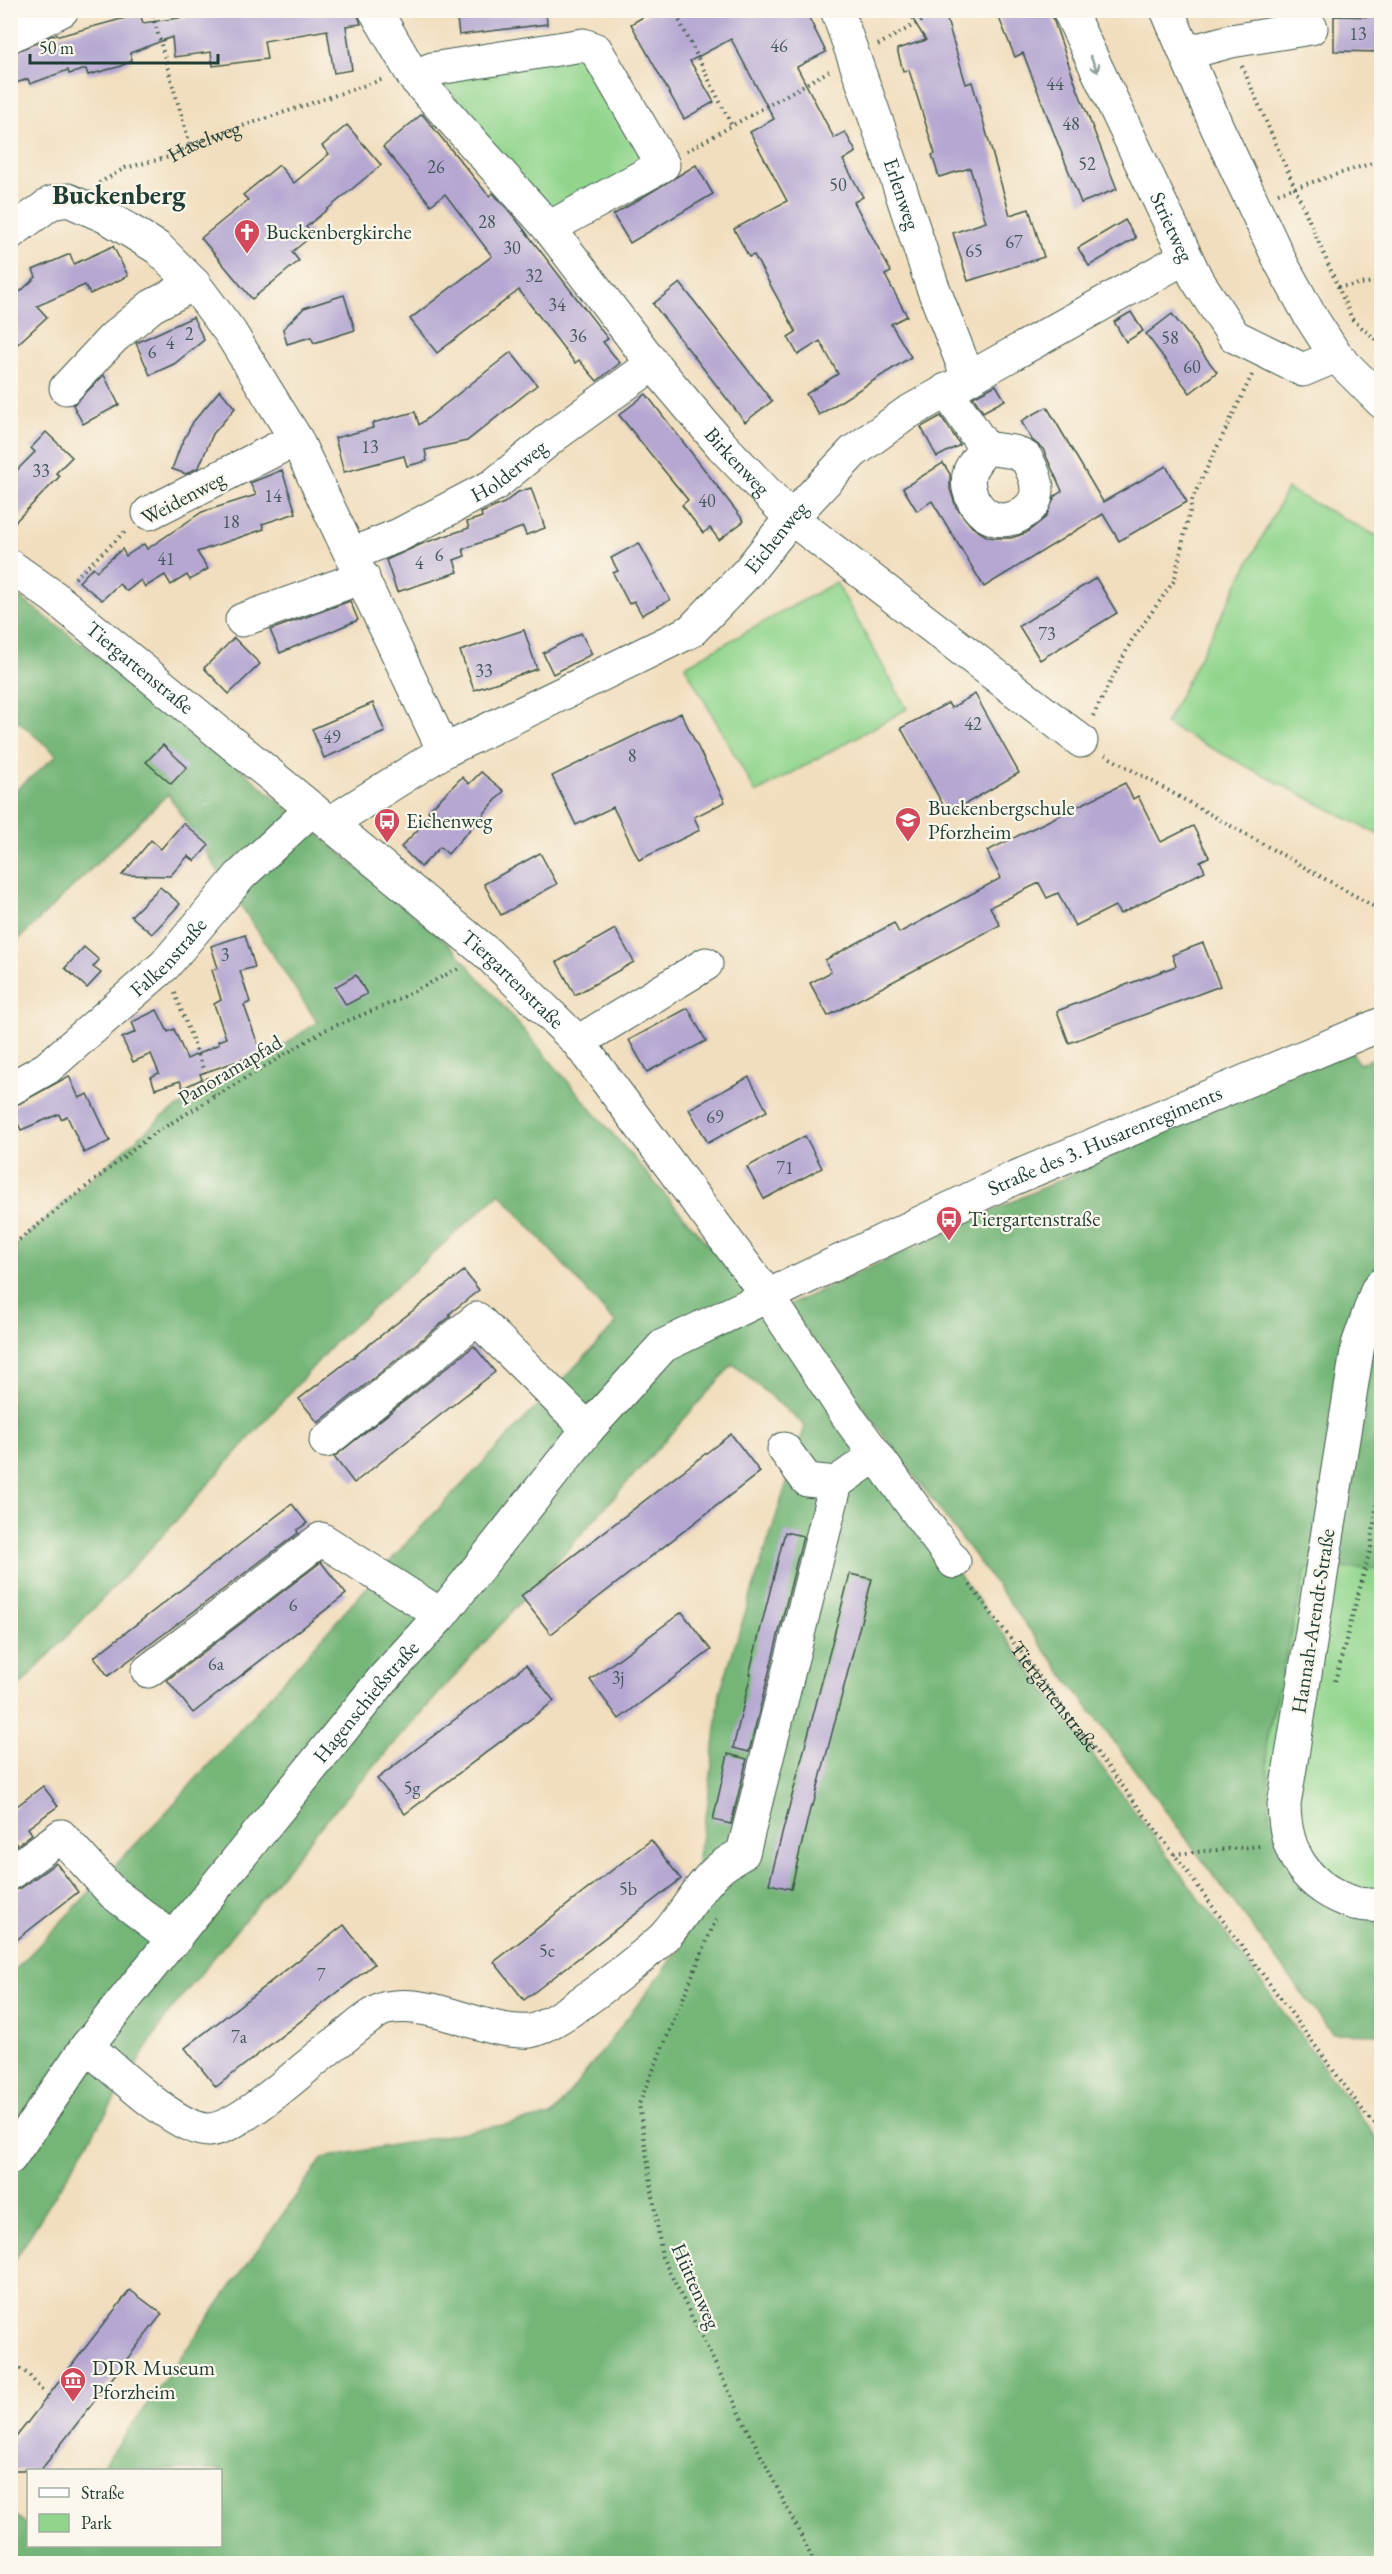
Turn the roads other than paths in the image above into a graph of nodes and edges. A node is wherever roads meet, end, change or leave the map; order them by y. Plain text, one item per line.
1 (62, 10) edge
2 (375, 10) edge
3 (837, 10) edge
4 (1069, 10) edge
5 (1167, 10) edge
6 (1311, 28) dead end
7 (10, 36) edge
8 (1186, 53) junction
9 (412, 74) junction
10 (549, 228) junction
11 (10, 233) edge
12 (1184, 258) junction
13 (194, 284) junction
14 (1336, 356) junction
15 (653, 364) junction
16 (957, 384) junction
17 (66, 388) dead end
18 (1382, 402) edge
19 (296, 439) junction
20 (985, 448) dead end
21 (149, 513) road end
22 (791, 518) junction
23 (358, 565) junction
24 (10, 566) edge
25 (242, 621) dead end
26 (1081, 741) road end
27 (444, 751) junction
28 (321, 816) junction
29 (706, 964) dead end
30 (1382, 1024) edge
31 (578, 1042) junction
32 (10, 1089) edge
33 (1382, 1284) edge
34 (767, 1295) junction
35 (588, 1429) junction
36 (326, 1441) dead end
37 (784, 1449) dead end
38 (876, 1455) junction
39 (836, 1483) junction
40 (954, 1563) road end
41 (441, 1615) junction
42 (148, 1671) dead end
43 (10, 1873) edge
44 (1382, 1906) edge
45 (174, 1940) junction
46 (87, 2046) junction
47 (10, 2158) edge

1 - 7 street
2 - 9 street, Birkenweg
3 - 16 street, Erlenweg
4 -> 12 street, Strietweg
5 - 8 street
6 - 8 street
8 - 14 street
9 - 10 street, Birkenweg
9 - 10 street
10 - 15 street, Birkenweg
11 - 13 street
12 - 14 street, Strietweg
12 - 16 street, Eichenweg
13 - 17 street
13 - 19 street
14 - 18 street
15 - 22 street, Birkenweg
15 - 23 street, Holderweg
16 - 20 street, Erlenweg
16 - 22 street, Eichenweg
19 - 21 street, Weidenweg
19 - 23 street
22 - 26 street, Birkenweg
22 - 27 street, Eichenweg
23 - 25 street
23 - 27 street
24 - 28 street, Tiergartenstraße
27 - 28 street, Eichenweg
28 - 31 street, Tiergartenstraße
28 - 32 street, Falkenstraße
29 - 31 street
30 - 34 street, Straße des 3. Husarenregiments
31 - 34 street, Tiergartenstraße
33 - 44 street, Hannah-Arendt-Straße
34 - 35 street, Hagenschießstraße
34 - 38 street, Tiergartenstraße
35 - 36 street
35 - 41 street, Hagenschießstraße
37 - 39 street
38 - 39 street
38 - 40 street, Tiergartenstraße
39 - 46 street
41 - 42 street
41 - 45 street, Hagenschießstraße
43 - 45 street
45 - 46 street, Hagenschießstraße
46 - 47 street, Hagenschießstraße

